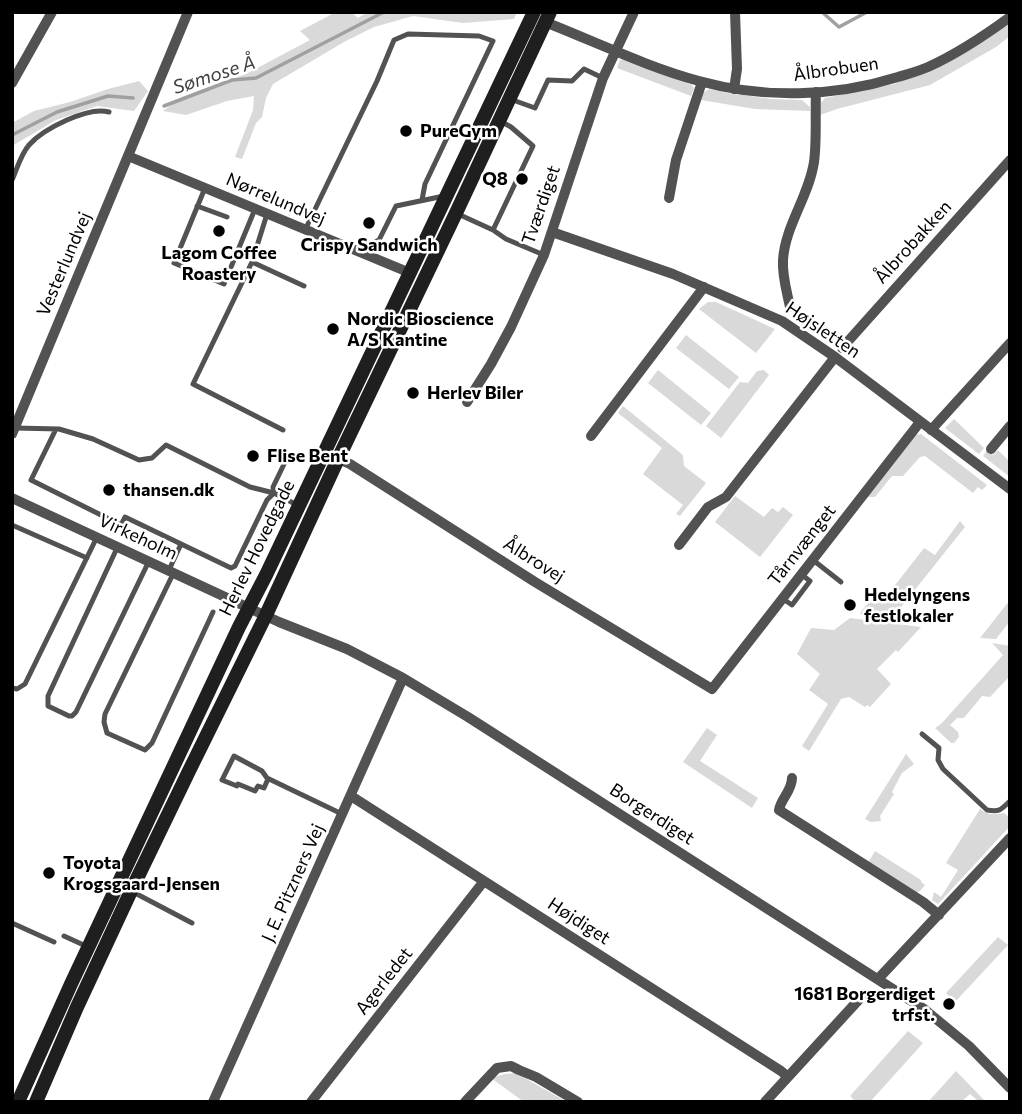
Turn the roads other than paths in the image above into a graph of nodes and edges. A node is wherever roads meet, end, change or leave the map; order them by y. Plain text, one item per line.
1 (52, 12) edge
2 (188, 12) edge
3 (634, 12) edge
4 (735, 12) edge
5 (543, 16) edge
6 (1010, 17) edge
7 (615, 50) junction
8 (603, 78) junction
9 (702, 82) junction
10 (12, 83) edge
11 (734, 89) junction
12 (816, 92) junction
13 (509, 99) junction
14 (109, 112) dead end
15 (499, 121) junction
16 (128, 156) junction
17 (1010, 160) edge
18 (12, 180) edge
19 (205, 188) junction
20 (447, 195) junction
21 (669, 198) dead end
22 (422, 200) junction
23 (197, 205) junction
24 (255, 209) junction
25 (456, 213) junction
26 (267, 214) junction
27 (227, 217) dead end
28 (305, 230) junction
29 (493, 230) junction
30 (552, 232) junction
31 (366, 255) junction
32 (544, 255) junction
33 (252, 262) junction
34 (410, 275) junction
35 (304, 286) dead end
36 (704, 287) junction
37 (790, 307) dead end
38 (1010, 343) edge
39 (839, 353) junction
40 (467, 402) dead end
41 (919, 422) junction
42 (1010, 426) edge
43 (56, 429) junction
44 (283, 430) dead end
45 (931, 430) junction
46 (13, 431) edge
47 (591, 436) dead end
48 (991, 449) dead end
49 (287, 458) dead end
50 (338, 458) junction
51 (1010, 489) edge
52 (274, 493) junction
53 (12, 498) edge
54 (299, 506) junction
55 (12, 525) edge
56 (97, 537) junction
57 (181, 544) junction
58 (679, 545) dead end
59 (118, 547) junction
60 (86, 558) junction
61 (813, 560) junction
62 (149, 561) junction
63 (171, 571) junction
64 (841, 582) dead end
65 (250, 607) junction
66 (213, 612) dead end
67 (266, 615) junction
68 (403, 678) junction
69 (12, 688) edge
70 (712, 689) joint
71 (922, 734) dead end
72 (792, 778) dead end
73 (268, 779) junction
74 (351, 796) junction
75 (1010, 801) edge
76 (342, 814) junction
77 (1010, 838) edge
78 (484, 881) junction
79 (131, 891) junction
80 (939, 915) junction
81 (12, 923) edge
82 (192, 923) dead end
83 (64, 936) dead end
84 (54, 942) dead end
85 (88, 947) junction
86 (878, 979) junction
87 (864, 994) dead end
88 (788, 1077) junction
89 (1010, 1088) edge
90 (18, 1102) edge
91 (36, 1102) edge
92 (213, 1102) edge
93 (311, 1102) edge
94 (465, 1102) edge
95 (578, 1102) edge
96 (765, 1102) edge

1 - 10 street
2 - 16 street, Vesterlundvej
3 - 7 street, Tværdiget
4 - 11 street
5 - 7 street, Ålbrobuen
5 - 13 main road, Herlev Hovedgade
5 - 20 main road, Herlev Hovedgade
6 - 12 street, Ålbrobuen
7 - 8 street, Tværdiget
7 - 9 street, Ålbrobuen
8 - 13 lane
8 - 30 street, Tværdiget
9 - 11 street, Ålbrobuen
9 - 21 street
11 - 12 street, Ålbrobuen
12 - 37 street
13 - 15 main road, Herlev Hovedgade
14 - 18 lane
15 - 25 main road, Herlev Hovedgade
15 - 29 lane
16 - 19 street, Nørrelundvej
16 - 46 street, Vesterlundvej
17 - 39 street, Ålbrobakken
19 - 23 lane
19 - 24 street, Nørrelundvej
20 - 22 lane
20 - 34 main road, Herlev Hovedgade
22 - 28 lane
22 - 31 lane
23 - 24 lane
23 - 27 lane
24 - 26 street, Nørrelundvej
25 - 29 lane
25 - 50 main road, Herlev Hovedgade
26 - 28 street, Nørrelundvej
26 - 33 lane
28 - 31 street, Nørrelundvej
29 - 32 lane
30 - 32 street, Tværdiget
30 - 36 street, Højsletten
31 - 34 street, Nørrelundvej
32 - 40 street, Tværdiget
33 - 35 lane
33 - 44 lane
34 - 54 main road, Herlev Hovedgade
36 - 39 street, Højsletten
36 - 47 street
38 - 45 street
39 - 41 street, Højsletten
39 - 58 street, Ålbrobakken
41 - 45 street, Højsletten
41 - 61 street, Tårnvænget
42 - 48 street
43 - 46 lane
43 - 52 lane
43 - 57 lane
45 - 51 street, Højsletten
49 - 52 lane
50 - 67 main road, Herlev Hovedgade
50 - 70 street, Ålbrovej
52 - 54 lane
52 - 57 lane
53 - 56 street, Virkeholm
54 - 65 main road, Herlev Hovedgade
55 - 60 lane
56 - 59 street, Virkeholm
56 - 60 lane
57 - 63 lane
59 - 62 street, Virkeholm
59 - 62 lane
60 - 69 lane
61 - 64 lane
61 - 70 street, Tårnvænget
62 - 63 street, Virkeholm
63 - 65 street, Virkeholm
63 - 66 lane
65 - 67 street, Borgerdiget
65 - 85 main road, Herlev Hovedgade
67 - 68 street, Borgerdiget
67 - 79 main road, Herlev Hovedgade
68 - 74 street, J. E. Pitzners Vej
68 - 86 street, Borgerdiget
71 - 75 lane
72 - 80 street
73 - 73 lane
73 - 76 lane
74 - 76 street, J. E. Pitzners Vej
74 - 78 street, Højdiget
76 - 92 street, J. E. Pitzners Vej
77 - 80 street
78 - 88 street, Højdiget
78 - 93 street, Agerledet
79 - 82 lane
79 - 91 main road, Herlev Hovedgade
80 - 86 street
81 - 84 lane
83 - 85 lane
85 - 90 main road, Herlev Hovedgade
86 - 89 street, Borgerdiget
87 - 88 street
88 - 96 street
94 - 95 street

